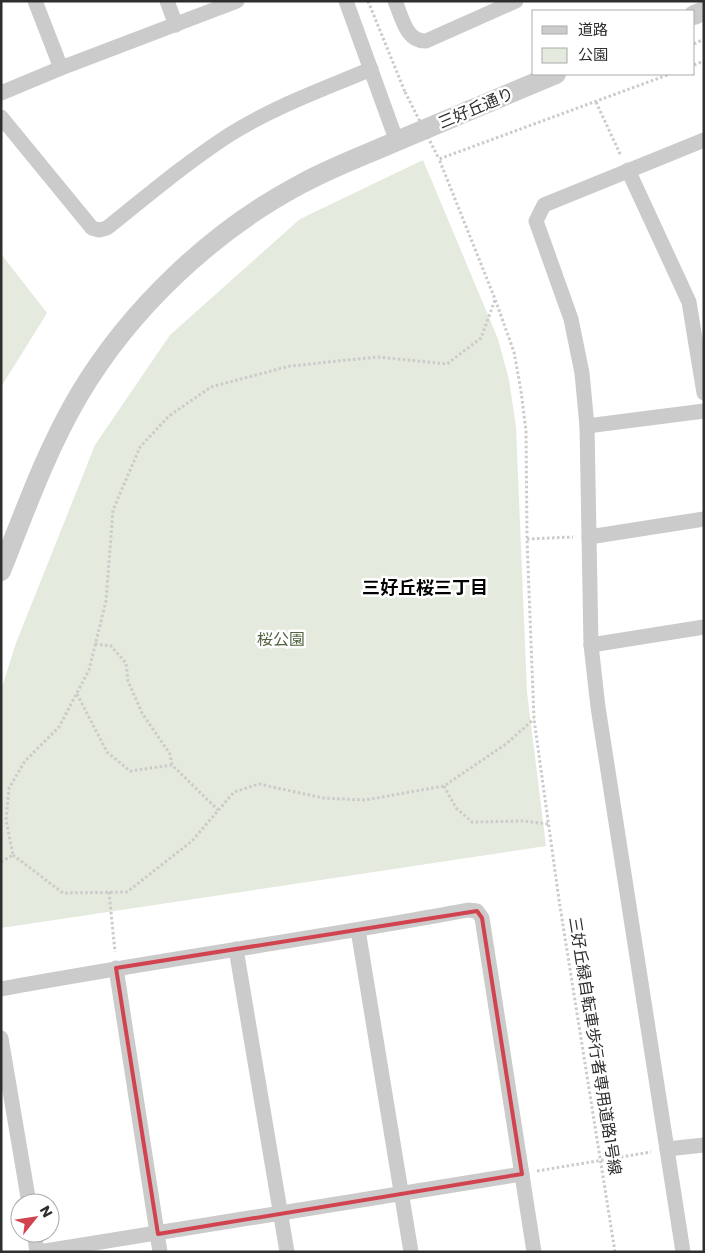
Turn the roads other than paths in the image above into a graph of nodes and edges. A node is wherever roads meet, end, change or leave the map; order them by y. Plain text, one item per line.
1 (35, 1) edge
2 (167, 1) edge
3 (237, 1) edge
4 (346, 1) edge
5 (395, 1) edge
6 (516, 1) edge
7 (176, 25) junction
8 (61, 68) junction
9 (372, 69) junction
10 (554, 75) edge
11 (1, 93) edge
12 (1, 117) edge
13 (704, 140) edge
14 (396, 142) junction
15 (628, 170) junction
16 (704, 393) edge
17 (704, 411) edge
18 (587, 426) junction
19 (704, 520) edge
20 (589, 537) junction
21 (1, 571) edge
22 (704, 627) edge
23 (591, 645) junction
24 (358, 930) junction
25 (236, 949) junction
26 (116, 968) junction
27 (1, 989) edge
28 (1, 1038) edge
29 (704, 1145) edge
30 (667, 1149) junction
31 (522, 1174) junction
32 (402, 1192) junction
33 (27, 1193) edge
34 (280, 1213) junction
35 (158, 1234) junction
36 (38, 1252) edge
37 (160, 1252) edge
38 (287, 1252) edge
39 (412, 1252) edge
40 (534, 1252) edge
41 (683, 1252) edge

1 - 8 street
2 - 7 street
3 - 7 street
4 - 9 street
5 - 6 street
7 - 8 street
8 - 11 street
9 - 12 street
9 - 14 street
10 - 14 street, 三好丘通り
13 - 15 street
14 - 21 street, 三好丘通り
15 - 16 street
15 - 18 street
17 - 18 street
18 - 20 street
19 - 20 street
20 - 23 street
22 - 23 street
23 - 30 street
24 - 25 street
24 - 31 street
24 - 32 street
25 - 26 street
25 - 34 street
26 - 27 street
26 - 35 street
28 - 33 street
29 - 30 street
30 - 41 street
31 - 32 street
31 - 40 street
32 - 34 street
32 - 39 street
34 - 35 street
34 - 38 street
35 - 36 street
35 - 37 street

